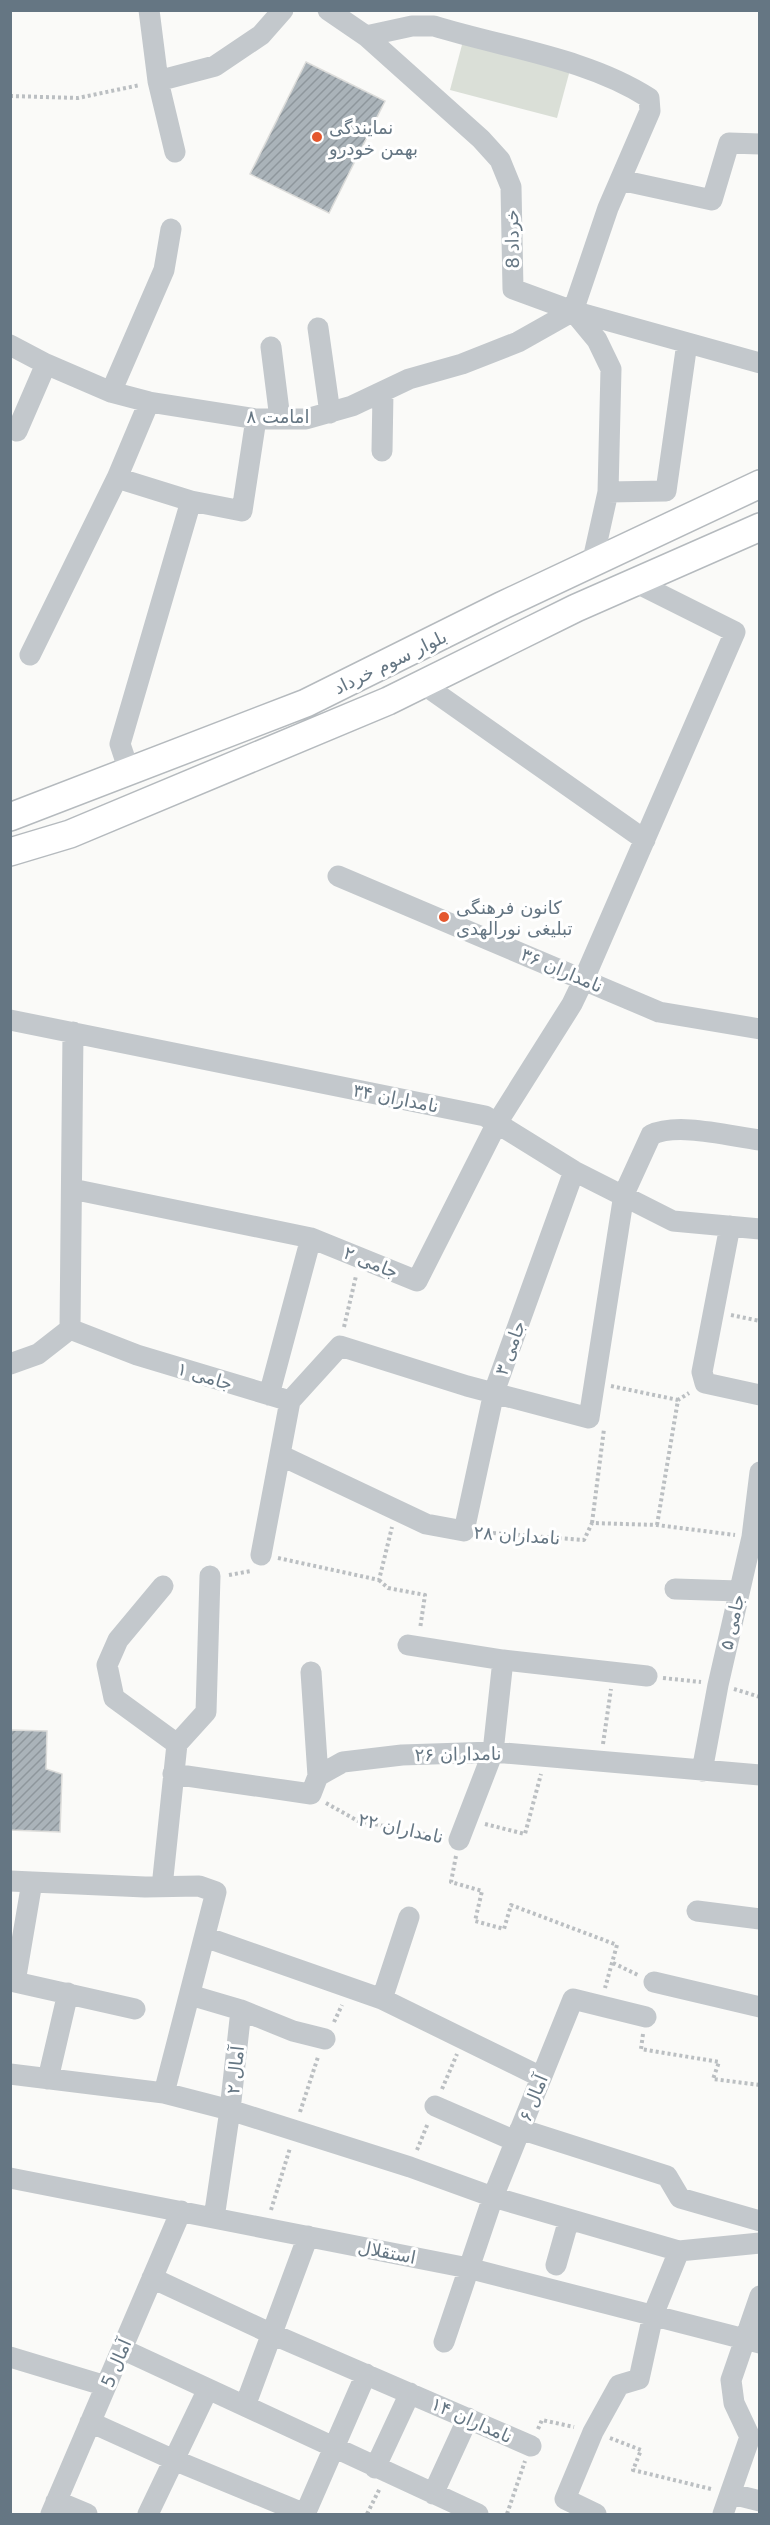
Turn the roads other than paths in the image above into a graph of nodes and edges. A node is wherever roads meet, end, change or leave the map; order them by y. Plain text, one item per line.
1 (148, 10) edge
2 (282, 10) edge
3 (328, 10) edge
4 (366, 36) junction
5 (158, 81) junction
6 (759, 144) edge
7 (176, 152) dead end
8 (620, 180) junction
9 (171, 229) dead end
10 (573, 311) junction
11 (318, 328) dead end
12 (687, 343) junction
13 (10, 345) edge
14 (271, 347) dead end
15 (759, 363) edge
16 (46, 364) junction
17 (111, 392) junction
18 (382, 392) junction
19 (149, 402) junction
20 (330, 413) junction
21 (256, 419) junction
22 (280, 419) junction
23 (17, 431) dead end
24 (382, 451) dead end
25 (117, 478) junction
26 (759, 484) edge
27 (608, 492) junction
28 (191, 501) junction
29 (759, 527) edge
30 (592, 564) junction
31 (635, 582) junction
32 (501, 606) junction
33 (512, 639) junction
34 (30, 656) dead end
35 (423, 684) junction
36 (129, 771) junction
37 (10, 817) edge
38 (645, 840) junction
39 (10, 852) edge
40 (338, 876) dead end
41 (584, 979) junction
42 (10, 1020) edge
43 (759, 1029) edge
44 (74, 1032) junction
45 (497, 1123) junction
46 (759, 1140) edge
47 (574, 1171) junction
48 (72, 1189) junction
49 (624, 1194) junction
50 (730, 1226) junction
51 (759, 1229) edge
52 (311, 1238) junction
53 (70, 1329) junction
54 (10, 1364) edge
55 (494, 1392) junction
56 (269, 1395) junction
57 (759, 1395) edge
58 (290, 1401) junction
59 (280, 1455) junction
60 (759, 1472) edge
61 (464, 1531) joint
62 (261, 1555) road end
63 (210, 1576) road end
64 (163, 1586) dead end
65 (675, 1589) dead end
66 (739, 1591) junction
67 (413, 1646) road end
68 (502, 1660) junction
69 (311, 1672) dead end
70 (647, 1676) dead end
71 (177, 1744) junction
72 (494, 1752) junction
73 (702, 1771) junction
74 (172, 1774) junction
75 (759, 1775) edge
76 (314, 1785) junction
77 (459, 1840) road end
78 (10, 1881) edge
79 (32, 1882) junction
80 (162, 1887) junction
81 (697, 1911) dead end
82 (409, 1917) dead end
83 (759, 1919) edge
84 (204, 1937) junction
85 (654, 1982) road end
86 (68, 1993) junction
87 (190, 1995) junction
88 (382, 1999) junction
89 (759, 2007) edge
90 (135, 2009) dead end
91 (241, 2010) junction
92 (645, 2017) road end
93 (325, 2039) road end
94 (10, 2073) edge
95 (541, 2078) junction
96 (48, 2079) junction
97 (164, 2093) junction
98 (435, 2106) road end
99 (230, 2110) junction
100 (518, 2135) junction
101 (10, 2178) edge
102 (493, 2197) junction
103 (181, 2211) junction
104 (214, 2218) junction
105 (569, 2218) junction
106 (759, 2221) edge
107 (308, 2236) junction
108 (759, 2243) edge
109 (679, 2251) junction
110 (556, 2265) dead end
111 (468, 2268) junction
112 (152, 2278) junction
113 (759, 2296) edge
114 (653, 2315) junction
115 (272, 2334) junction
116 (752, 2340) edge
117 (444, 2342) dead end
118 (122, 2349) junction
119 (10, 2357) edge
120 (366, 2374) junction
121 (106, 2386) junction
122 (207, 2389) junction
123 (410, 2393) junction
124 (245, 2406) junction
125 (468, 2418) junction
126 (90, 2422) junction
127 (531, 2446) road end
128 (334, 2448) junction
129 (174, 2460) junction
130 (381, 2470) junction
131 (433, 2494) junction
132 (732, 2494) junction
133 (759, 2501) edge
134 (563, 2506) edge
135 (53, 2508) edge
136 (87, 2514) edge
137 (148, 2514) edge
138 (305, 2514) edge
139 (478, 2514) edge
140 (596, 2514) edge
141 (723, 2514) edge

1 - 5 street
2 - 5 street
3 - 4 street, خرداد 8
4 - 8 street
4 - 10 street, خرداد 8
5 - 7 street
6 - 8 street
8 - 10 street
9 - 17 street
10 - 12 street
10 - 18 street, امامت ۸
10 - 27 street
11 - 20 street
12 - 15 street
12 - 27 street
13 - 16 street, امامت ۸
14 - 22 street
16 - 17 street, امامت ۸
16 - 23 street
17 - 19 street, امامت ۸
18 - 20 street, امامت ۸
18 - 24 street
19 - 21 street, امامت ۸
19 - 25 street
20 - 22 street, امامت ۸
21 - 22 street, امامت ۸
21 - 28 street
25 - 28 street
25 - 34 street
26 - 30 main road, بلوار سوم خرداد
27 - 30 street
28 - 36 street
29 - 31 main road, بلوار سوم خرداد
30 - 32 main road, بلوار سوم خرداد
31 - 33 main road, بلوار سوم خرداد
31 - 38 street
32 - 33 main road
32 - 36 main road, بلوار سوم خرداد
33 - 35 main road, بلوار سوم خرداد
35 - 38 street
35 - 39 main road, بلوار سوم خرداد
36 - 37 main road, بلوار سوم خرداد
38 - 41 street
40 - 41 street, نامداران ۳۶
41 - 43 street, نامداران ۳۶
41 - 45 street
42 - 44 street, نامداران ۳۴
44 - 45 street, نامداران ۳۴
44 - 48 street
45 - 47 street, نامداران ۳۴
45 - 52 street, جامی ۲
46 - 49 street
47 - 49 street, نامداران ۳۴
47 - 55 street, جامی ۳
48 - 52 street, جامی ۲
48 - 53 street
49 - 50 street, نامداران ۳۴
49 - 55 street
50 - 51 street, نامداران ۳۴
50 - 57 street
52 - 56 street
53 - 54 street
53 - 56 street, جامی ۱
55 - 58 street
55 - 61 street, جامی ۳
56 - 58 street, جامی ۱
58 - 59 street
59 - 61 street, نامداران ۲۸
59 - 62 street
60 - 66 street, جامی ۵
63 - 71 street
64 - 71 street
65 - 66 street
66 - 73 street, جامی ۵
67 - 68 street
68 - 70 street
68 - 72 street
69 - 76 street
71 - 74 street
72 - 73 street, نامداران ۲۶
72 - 76 street, نامداران ۲۶
72 - 77 street
73 - 75 street, نامداران ۲۶
74 - 76 street
74 - 80 street
78 - 79 street
79 - 80 street
79 - 86 street
80 - 84 street
81 - 83 street
82 - 88 street
84 - 87 street
84 - 88 street
85 - 89 street
86 - 90 street
86 - 96 street
87 - 91 street
87 - 97 street
88 - 95 street
91 - 93 street
91 - 99 street, آمال ۲
92 - 95 street, آمال ۶
94 - 96 street
95 - 100 street, آمال ۶
96 - 97 street
97 - 99 street
98 - 100 street
99 - 102 street
99 - 104 street, آمال ۲
100 - 102 street, آمال ۶
100 - 106 street
101 - 103 street, استقلال
102 - 105 street
102 - 111 street, آمال ۶
103 - 104 street, استقلال
103 - 112 street, آمال 5
104 - 107 street, استقلال
105 - 109 street
105 - 110 street
107 - 111 street, استقلال
107 - 115 street
108 - 109 street
109 - 114 street
111 - 114 street, استقلال
111 - 117 street
112 - 115 street, نامداران ۱۴
112 - 118 street, آمال 5
113 - 116 street
114 - 116 street, استقلال
114 - 134 street
115 - 120 street, نامداران ۱۴
115 - 124 street
116 - 132 street
118 - 121 street, آمال 5
118 - 122 street
119 - 121 street
120 - 123 street, نامداران ۱۴
120 - 128 street
121 - 126 street, آمال 5
122 - 124 street
122 - 129 street
123 - 125 street, نامداران ۱۴
123 - 130 street
124 - 128 street
125 - 127 street, نامداران ۱۴
125 - 131 street
126 - 129 street
126 - 135 street, آمال 5
128 - 130 street
128 - 138 street
129 - 137 street
129 - 138 street
130 - 131 street
131 - 139 street
132 - 133 street
132 - 141 street
134 - 140 street
135 - 136 street

